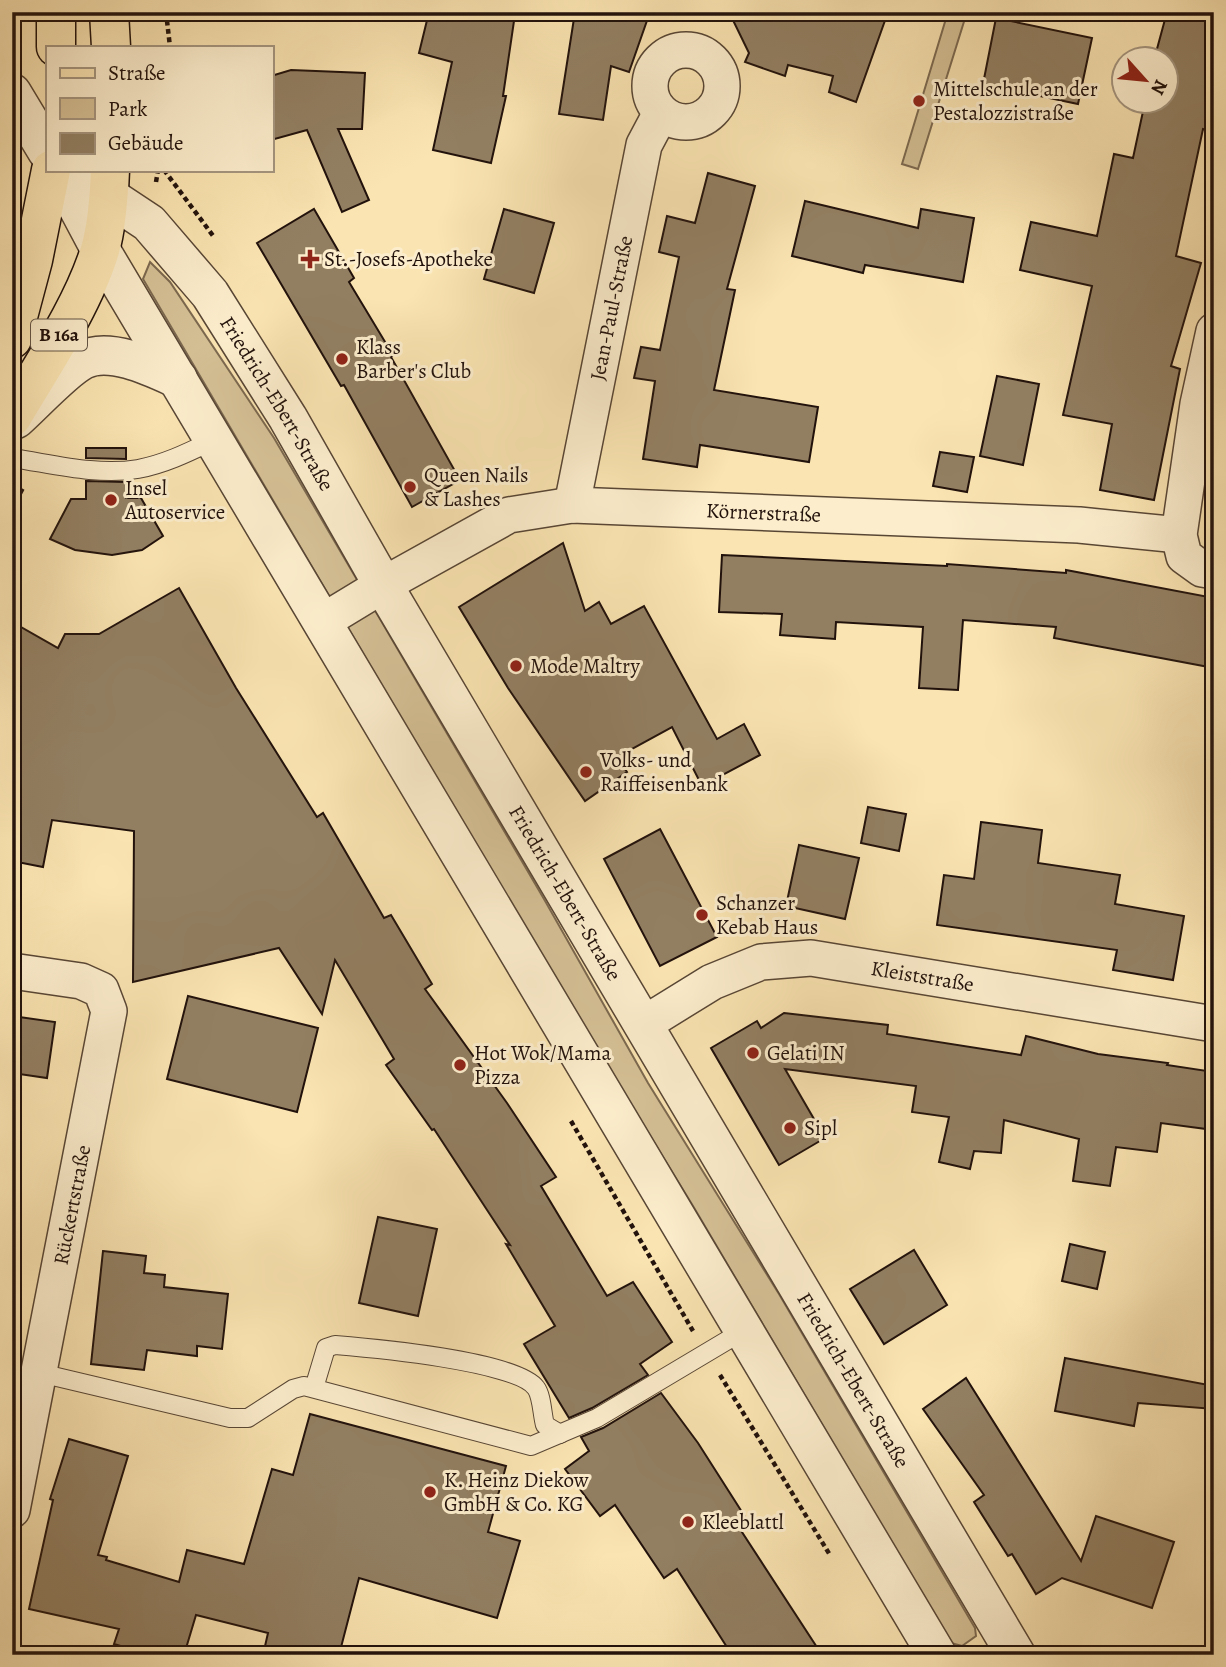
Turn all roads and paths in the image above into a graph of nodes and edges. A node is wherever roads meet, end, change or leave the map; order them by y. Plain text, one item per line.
1 (56, 12) edge
2 (109, 12) edge
3 (166, 12) edge
4 (55, 46) edge
5 (111, 46) edge
6 (170, 46) edge
7 (12, 93) edge
8 (661, 113) dead end
9 (46, 149) edge
10 (51, 172) edge
11 (59, 172) edge
12 (75, 172) edge
13 (109, 182) edge
14 (100, 249) junction
15 (1214, 331) edge
16 (12, 339) edge
17 (178, 379) junction
18 (1206, 405) edge
19 (12, 420) edge
20 (214, 440) junction
21 (12, 458) edge
22 (572, 505) junction
23 (1179, 534) junction
24 (1214, 571) edge
25 (383, 585) junction
26 (322, 622) junction
27 (12, 971) edge
28 (643, 1024) junction
29 (1214, 1024) edge
30 (743, 1331) junction
31 (40, 1373) junction
32 (314, 1388) junction
33 (560, 1434) junction
34 (12, 1510) edge
35 (1014, 1654) edge
36 (937, 1655) edge

1 - 4 main road
2 - 5 main road
3 - 6 path
7 - 9 street
8 - 22 street, Jean-Paul-Straße
10 - 16 main road, B 16a
11 - 14 street
12 - 13 street, Friedrich-Ebert-Straße
13 - 14 main road, B 16a
13 - 25 street, Friedrich-Ebert-Straße
14 - 17 street
14 - 19 main road, B 16a
15 - 18 street
17 - 19 street
17 - 20 street
18 - 23 street
20 - 21 lane
20 - 26 street
22 - 23 street, Körnerstraße
22 - 25 street, Körnerstraße
23 - 24 street
25 - 26 street, Körnerstraße
25 - 28 street, Friedrich-Ebert-Straße
26 - 30 street
27 - 31 street, Rückertstraße
28 - 29 street, Kleiststraße
28 - 35 street, Friedrich-Ebert-Straße
30 - 33 lane
30 - 36 street
31 - 32 lane
31 - 34 street, Rückertstraße
32 - 33 lane
32 - 33 lane

